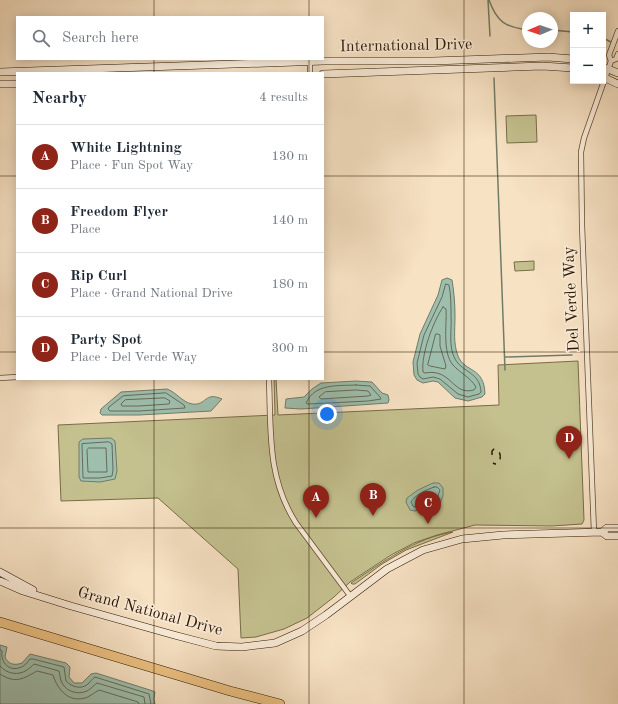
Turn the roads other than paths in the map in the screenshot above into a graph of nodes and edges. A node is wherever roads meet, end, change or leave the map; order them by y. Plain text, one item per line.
1 (618, 31) edge
2 (618, 54) edge
3 (570, 59) edge
4 (310, 62) junction
5 (607, 66) edge
6 (570, 68) edge
7 (126, 71) edge
8 (0, 72) edge
9 (15, 72) junction
10 (310, 72) edge
11 (618, 73) edge
12 (324, 74) edge
13 (0, 77) edge
14 (606, 78) edge
15 (0, 84) edge
16 (16, 84) edge
17 (602, 84) edge
18 (618, 84) edge
19 (0, 378) edge
20 (16, 378) edge
21 (269, 380) edge
22 (618, 528) edge
23 (598, 532) junction
24 (618, 536) edge
25 (0, 572) edge
26 (0, 580) edge
27 (351, 597) junction
28 (47, 598) junction
29 (0, 622) edge
30 (280, 704) edge

1 - 5 street, Del Verde Way
2 - 5 street, Del Verde Way
3 - 4 street, International Drive
4 - 7 street, International Drive
4 - 10 street
5 - 11 street
6 - 12 street, International Drive
7 - 9 street, International Drive
8 - 9 street, International Drive
9 - 13 street
14 - 18 street
15 - 16 street
17 - 23 street, Del Verde Way
19 - 20 street
21 - 27 street
22 - 23 street, Grand National Drive
23 - 24 street, Grand National Drive
23 - 27 street, Grand National Drive
25 - 28 street, Grand National Drive
26 - 28 street, Grand National Drive
27 - 28 street, Grand National Drive
29 - 30 highway

